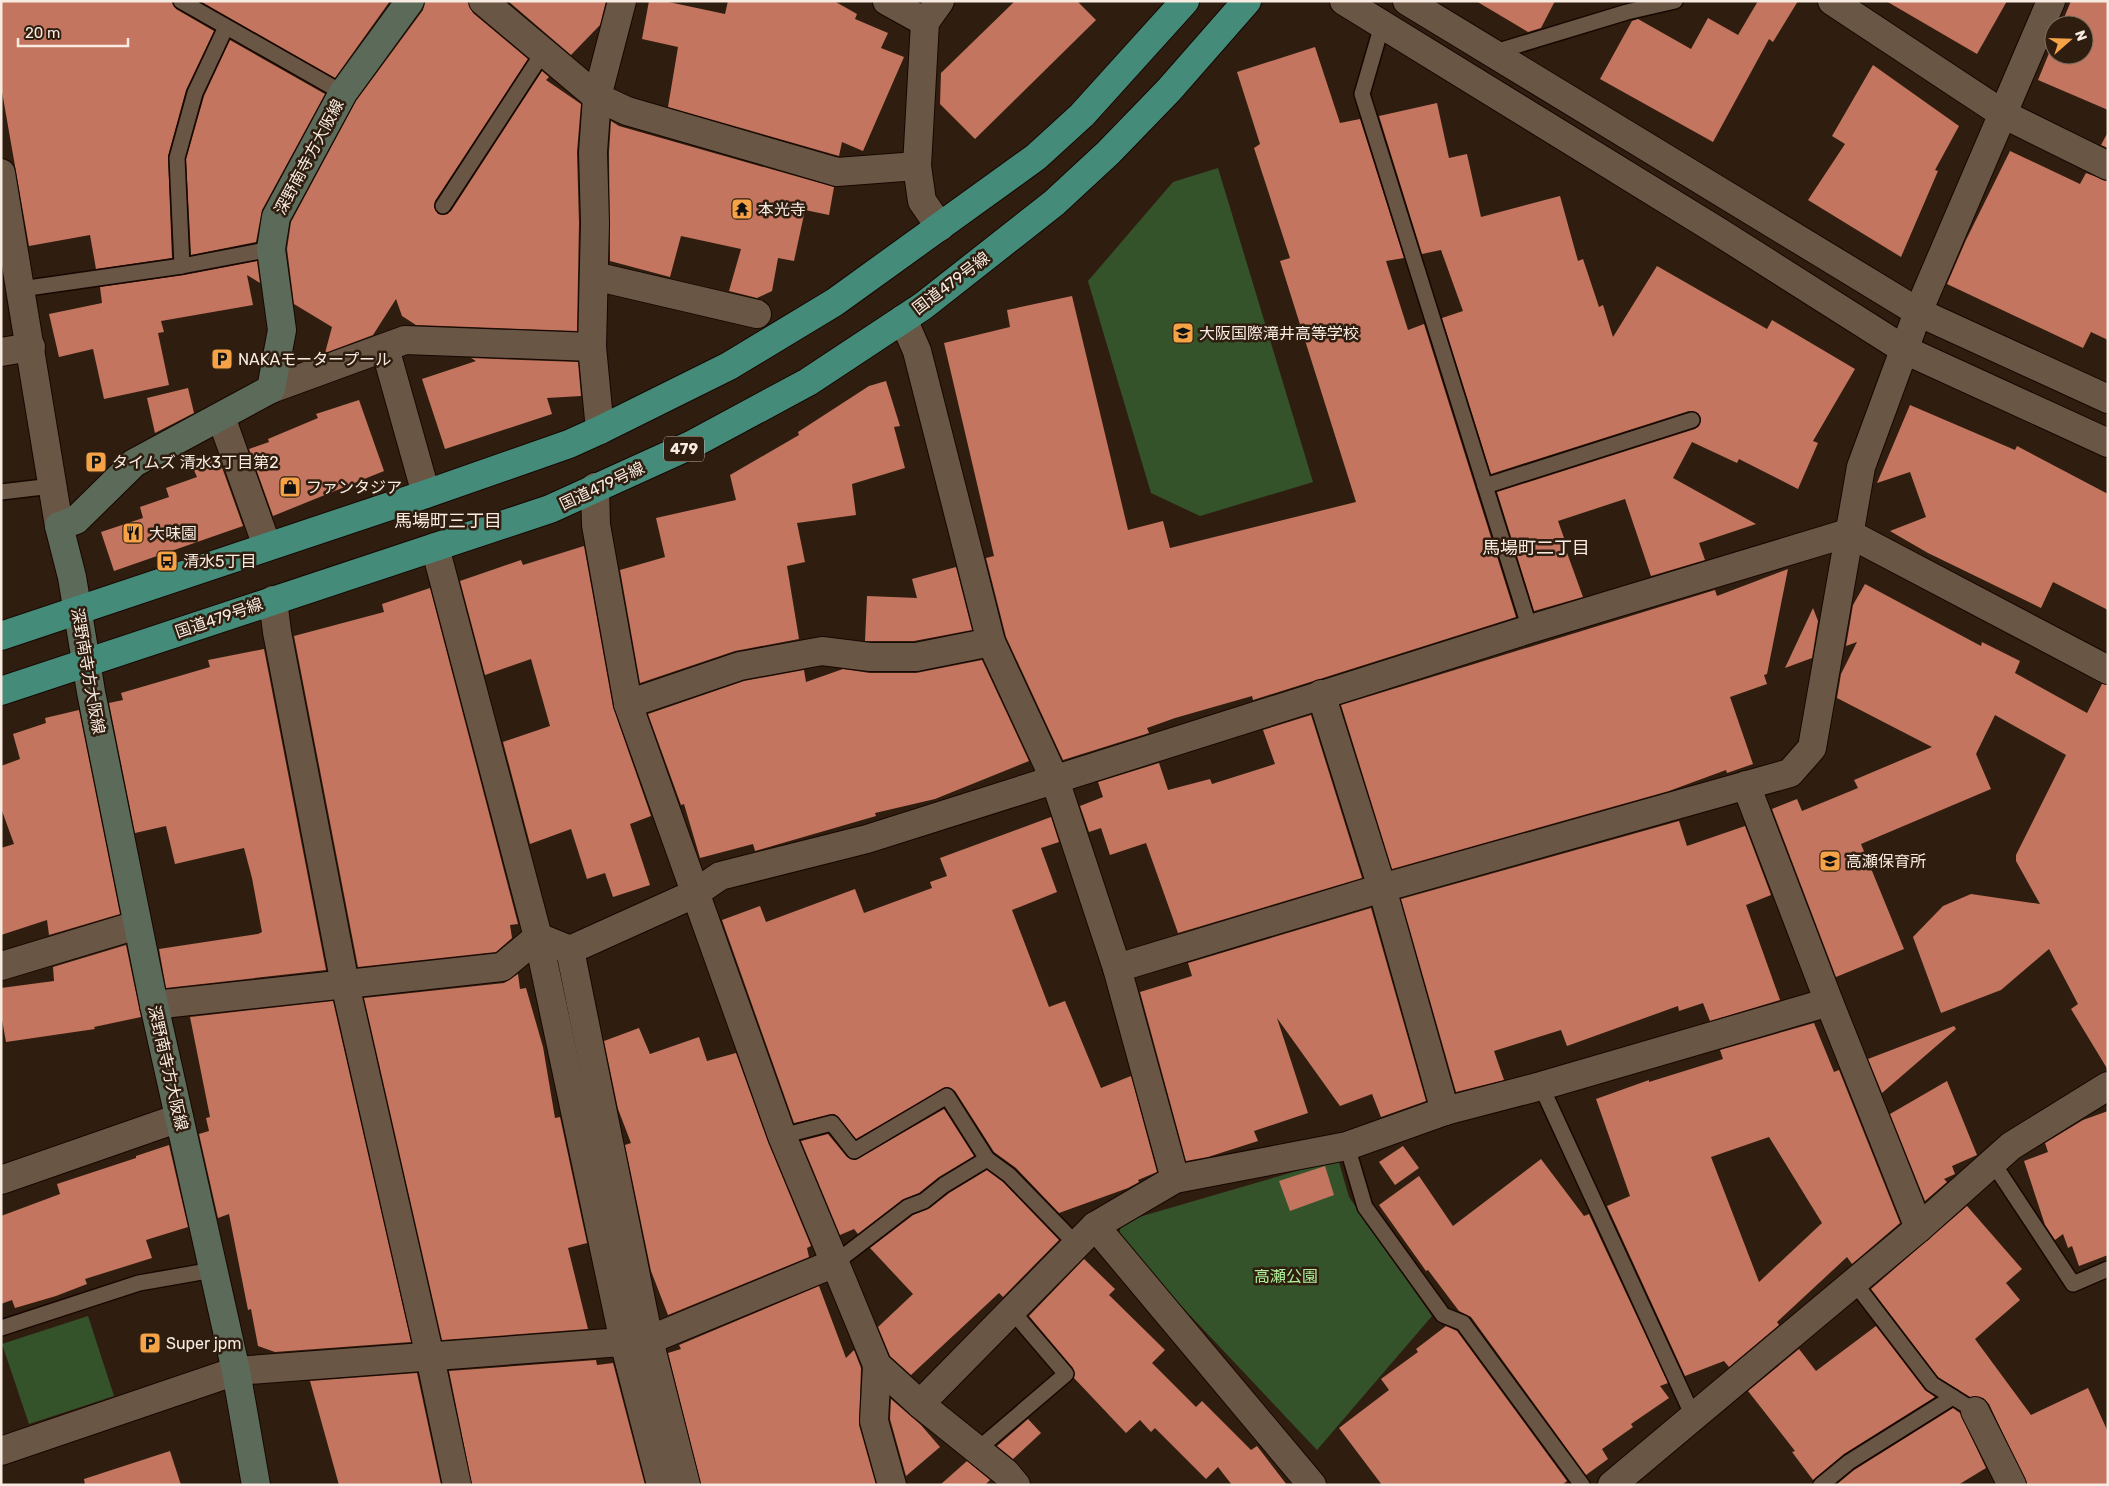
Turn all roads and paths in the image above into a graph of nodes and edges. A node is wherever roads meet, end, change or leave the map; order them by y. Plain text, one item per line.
1 (181, 1) edge
2 (410, 1) edge
3 (483, 1) edge
4 (622, 1) edge
5 (887, 1) edge
6 (1247, 1) edge
7 (1344, 1) edge
8 (1407, 1) edge
9 (1675, 1) edge
10 (1832, 1) edge
11 (2051, 1) edge
12 (1182, 2) edge
13 (933, 12) edge
14 (1382, 25) junction
15 (226, 27) junction
16 (544, 51) junction
17 (1492, 53) junction
18 (343, 93) junction
19 (597, 97) junction
20 (2003, 114) junction
21 (917, 166) junction
22 (2108, 166) edge
23 (1, 173) edge
24 (443, 206) dead end
25 (940, 227) junction
26 (271, 249) junction
27 (8, 260) edge
28 (182, 266) junction
29 (594, 276) junction
30 (21, 289) junction
31 (1918, 312) junction
32 (757, 314) dead end
33 (903, 319) junction
34 (31, 347) junction
35 (592, 347) junction
36 (385, 348) junction
37 (1905, 350) junction
38 (1, 352) edge
39 (271, 389) junction
40 (2108, 399) edge
41 (221, 417) junction
42 (1692, 420) dead end
43 (600, 430) junction
44 (2108, 443) edge
45 (52, 486) junction
46 (1485, 486) junction
47 (595, 487) junction
48 (1, 492) edge
49 (426, 494) junction
50 (59, 526) junction
51 (1848, 533) junction
52 (267, 546) junction
53 (435, 547) junction
54 (273, 600) junction
55 (78, 610) junction
56 (1530, 629) junction
57 (1, 636) edge
58 (991, 642) junction
59 (87, 662) junction
60 (2108, 670) edge
61 (1, 691) edge
62 (1321, 694) junction
63 (628, 704) junction
64 (1055, 780) junction
65 (1746, 785) junction
66 (1382, 888) junction
67 (694, 894) junction
68 (138, 925) junction
69 (538, 937) junction
70 (570, 950) junction
71 (1, 966) edge
72 (1116, 968) junction
73 (345, 984) junction
74 (1829, 1002) junction
75 (154, 1005) junction
76 (1541, 1086) junction
77 (2108, 1086) edge
78 (1445, 1110) junction
79 (179, 1118) junction
80 (782, 1136) junction
81 (1347, 1146) junction
82 (988, 1159) junction
83 (1993, 1163) junction
84 (1175, 1179) junction
85 (1, 1180) edge
86 (1919, 1228) junction
87 (1086, 1236) junction
88 (835, 1263) junction
89 (2108, 1269) edge
90 (213, 1270) junction
91 (1854, 1282) junction
92 (1012, 1311) junction
93 (1, 1328) edge
94 (636, 1341) junction
95 (430, 1357) junction
96 (877, 1365) junction
97 (236, 1371) junction
98 (920, 1404) junction
99 (1964, 1404) junction
100 (1693, 1416) junction
101 (977, 1450) junction
102 (1, 1451) edge
103 (1626, 1480) edge
104 (256, 1485) edge
105 (457, 1485) edge
106 (661, 1485) edge
107 (686, 1485) edge
108 (892, 1485) edge
109 (1016, 1485) edge
110 (1312, 1485) edge
111 (1582, 1485) edge
112 (1821, 1485) edge
113 (2012, 1485) edge

1 - 15 lane
2 - 18 main road, 深野南寺方大阪線
3 - 16 street
4 - 19 street
5 - 13 street
6 - 33 highway, 国道479号線 / 479
7 - 14 street
8 - 17 street
9 - 17 lane
10 - 20 street
11 - 20 street
12 - 25 highway
13 - 21 street
14 - 37 street
14 - 46 lane
15 - 18 lane
15 - 28 lane
16 - 19 street
16 - 24 lane
17 - 31 street
18 - 26 main road, 深野南寺方大阪線
19 - 21 street
19 - 29 street
20 - 22 street
20 - 31 street
21 - 25 street
23 - 27 street
25 - 43 highway
26 - 28 lane
26 - 39 main road, 深野南寺方大阪線
27 - 30 street
28 - 30 lane
29 - 32 street
29 - 35 street
30 - 34 street
31 - 37 street
31 - 40 street
33 - 47 highway, 国道479号線 / 479
33 - 58 street
34 - 38 street
34 - 45 street
35 - 36 street
35 - 43 street
36 - 39 street
36 - 49 street
37 - 44 street
37 - 51 street
39 - 41 main road
41 - 50 main road
41 - 52 street
42 - 46 lane
43 - 49 highway
45 - 48 lane
45 - 50 street
46 - 56 lane
47 - 53 highway, 国道479号線 / 479
47 - 63 street
49 - 52 highway
50 - 55 main road, 深野南寺方大阪線
51 - 56 street
51 - 60 street
51 - 65 street
52 - 55 highway
53 - 54 highway, 国道479号線 / 479
53 - 69 street
54 - 59 highway, 国道479号線 / 479
54 - 73 street
55 - 57 highway
55 - 59 main road, 深野南寺方大阪線
56 - 62 street
58 - 63 street
58 - 64 street
59 - 61 highway, 国道479号線 / 479
59 - 68 main road, 深野南寺方大阪線
62 - 64 street
62 - 66 street
63 - 67 street
64 - 67 street
64 - 72 street
65 - 66 street
65 - 74 street
66 - 72 street
66 - 78 street
67 - 70 street
67 - 80 street
68 - 71 street
68 - 75 main road, 深野南寺方大阪線
69 - 70 street
69 - 73 street
69 - 94 street
70 - 94 street
72 - 84 street
73 - 75 street
73 - 95 street
74 - 76 street
74 - 86 street
75 - 79 main road, 深野南寺方大阪線
76 - 78 street
76 - 100 lane
77 - 83 street
78 - 81 street
79 - 85 street
79 - 90 main road, 深野南寺方大阪線
80 - 82 lane
80 - 88 street
81 - 84 street
81 - 111 lane
82 - 87 lane
82 - 88 lane
83 - 86 street
83 - 89 lane
84 - 87 street
86 - 91 street
87 - 92 street
87 - 110 street
88 - 94 street
88 - 96 street
90 - 93 lane
90 - 97 main road, 深野南寺方大阪線
91 - 99 lane
91 - 100 street
92 - 98 street
92 - 101 lane
94 - 95 street
94 - 106 street
94 - 107 street
95 - 97 street
95 - 105 street
96 - 98 street
96 - 108 street
97 - 102 street
97 - 104 main road, 深野南寺方大阪線
98 - 101 street
99 - 112 lane
99 - 113 street
100 - 103 street
101 - 109 street

